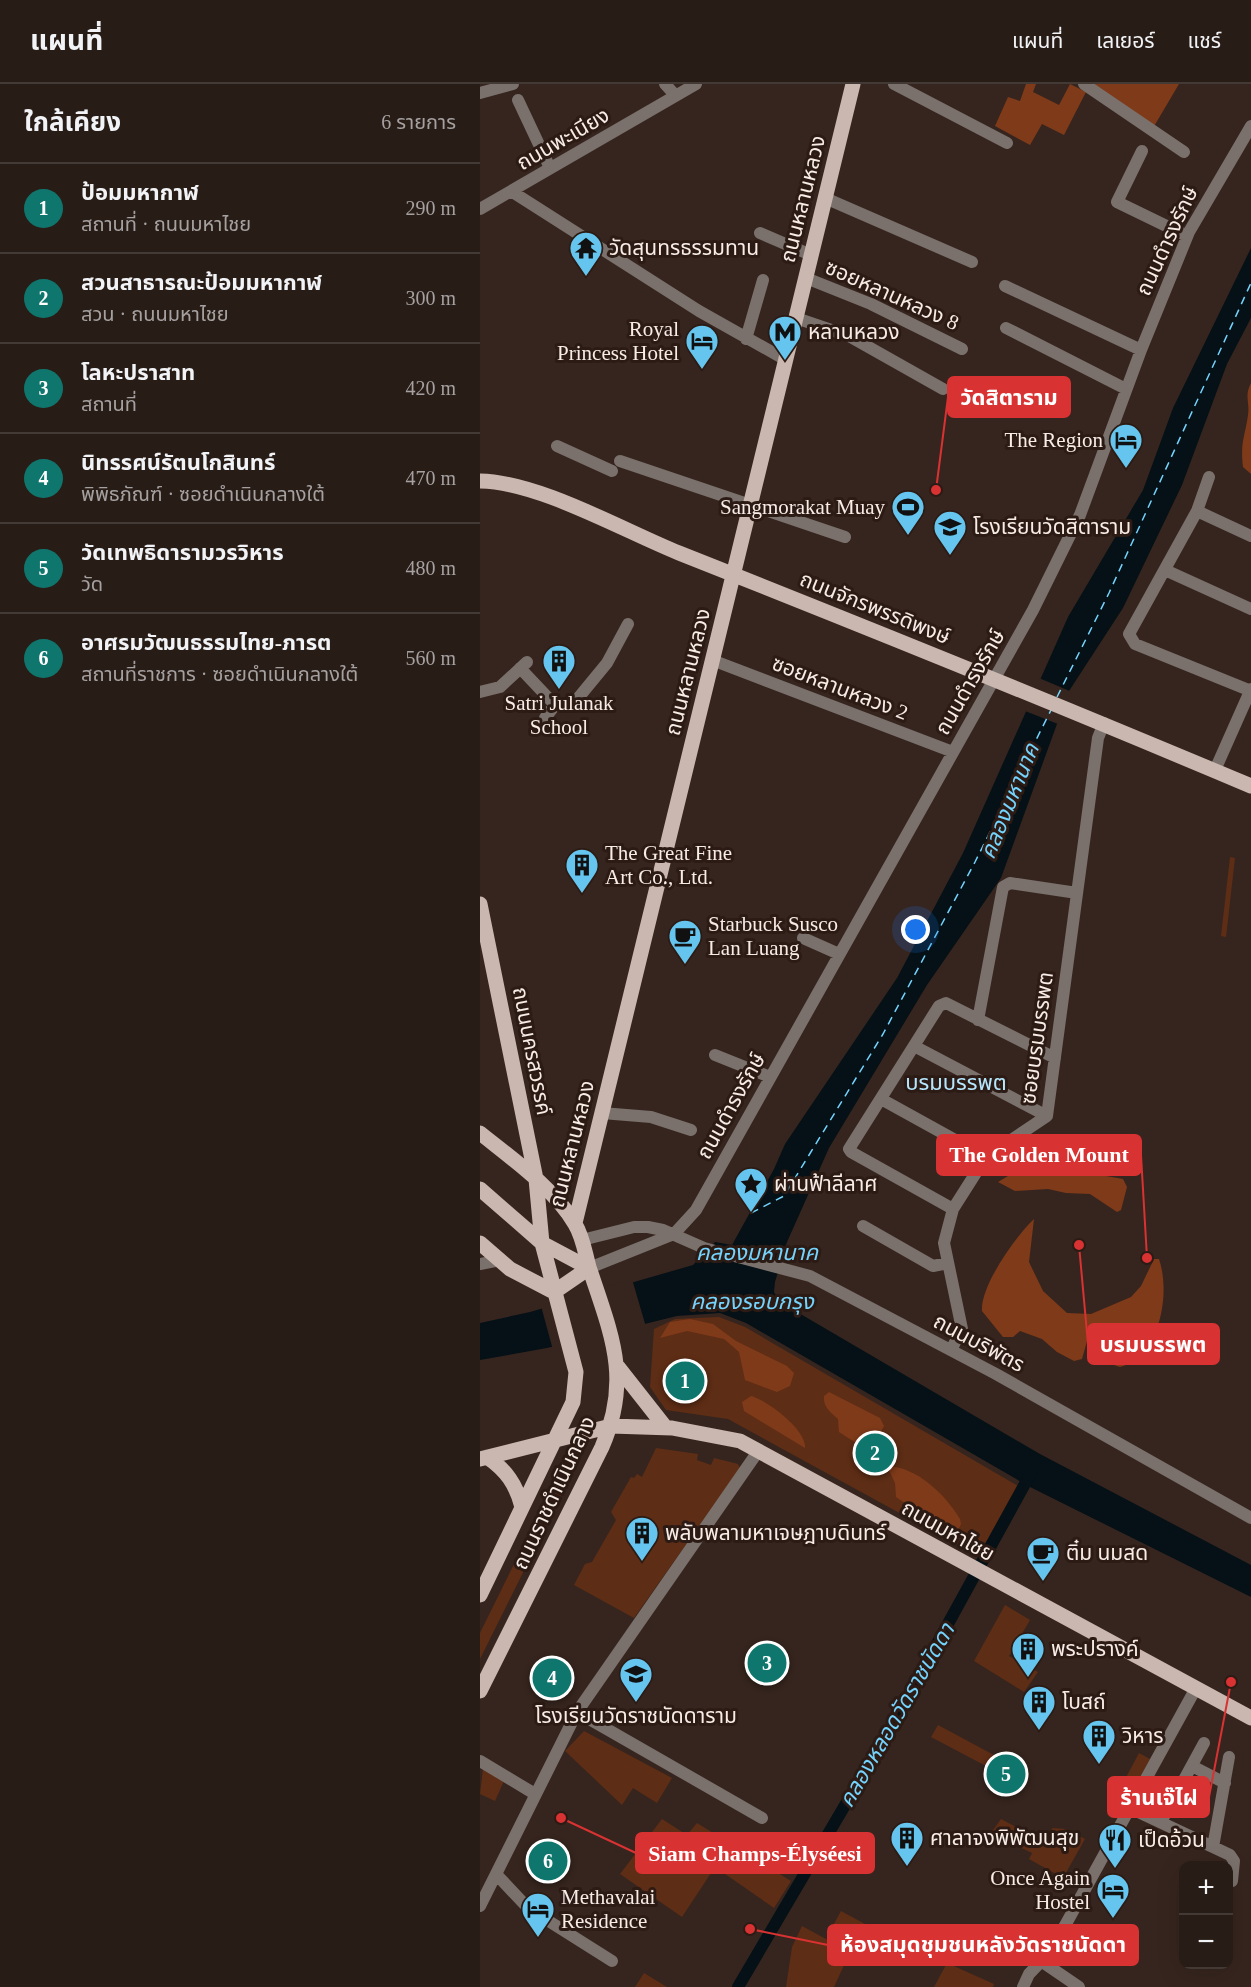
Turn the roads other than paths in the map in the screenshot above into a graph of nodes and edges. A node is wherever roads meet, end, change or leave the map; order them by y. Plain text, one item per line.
1 (513, 84) edge
2 (665, 84) edge
3 (696, 84) edge
4 (853, 84) edge
5 (894, 84) edge
6 (1089, 85) edge
7 (480, 93) edge
8 (675, 95) junction
9 (518, 100) dead end
10 (1251, 126) edge
11 (1007, 143) dead end
12 (1142, 151) dead end
13 (1184, 152) dead end
14 (550, 168) junction
15 (511, 191) junction
16 (825, 198) junction
17 (480, 209) edge
18 (760, 233) dead end
19 (1187, 236) junction
20 (811, 255) junction
21 (972, 262) dead end
22 (806, 278) junction
23 (763, 280) dead end
24 (1005, 286) dead end
25 (796, 318) junction
26 (1006, 328) dead end
27 (746, 339) junction
28 (962, 349) dead end
29 (1141, 350) junction
30 (786, 360) junction
31 (943, 389) dead end
32 (1126, 389) junction
33 (557, 446) dead end
34 (1209, 477) dead end
35 (480, 481) edge
36 (750, 506) junction
37 (1197, 511) junction
38 (1251, 536) edge
39 (845, 537) dead end
40 (1166, 570) junction
41 (733, 575) junction
42 (1251, 609) edge
43 (628, 624) dead end
44 (712, 660) junction
45 (995, 679) junction
46 (1251, 690) edge
47 (480, 692) edge
48 (579, 697) dead end
49 (545, 718) dead end
50 (1104, 723) junction
51 (953, 752) junction
52 (1215, 770) junction
53 (1251, 786) edge
54 (1077, 892) junction
55 (480, 904) edge
56 (802, 938) dead end
57 (839, 954) junction
58 (978, 1020) junction
59 (914, 1047) junction
60 (715, 1055) dead end
61 (1054, 1058) junction
62 (770, 1077) junction
63 (881, 1099) junction
64 (602, 1113) junction
65 (1047, 1116) junction
66 (527, 1130) junction
67 (691, 1130) dead end
68 (480, 1132) edge
69 (500, 1149) junction
70 (986, 1156) junction
71 (536, 1179) junction
72 (480, 1189) edge
73 (953, 1209) junction
74 (574, 1223) junction
75 (863, 1226) dead end
76 (674, 1234) junction
77 (582, 1240) junction
78 (480, 1243) edge
79 (542, 1243) junction
80 (500, 1260) junction
81 (948, 1263) junction
82 (480, 1264) edge
83 (590, 1268) junction
84 (554, 1295) junction
85 (951, 1350) junction
86 (617, 1365) junction
87 (611, 1426) junction
88 (666, 1428) junction
89 (555, 1440) junction
90 (759, 1450) junction
91 (484, 1458) edge
92 (522, 1507) junction
93 (1251, 1518) edge
94 (480, 1595) edge
95 (1196, 1688) junction
96 (480, 1691) edge
97 (577, 1712) junction
98 (1251, 1718) edge
99 (1204, 1743) dead end
100 (1229, 1757) dead end
101 (480, 1761) edge
102 (1192, 1766) junction
103 (1225, 1783) junction
104 (535, 1794) junction
105 (1130, 1808) junction
106 (762, 1818) dead end
107 (1161, 1822) junction
108 (1214, 1847) junction
109 (1233, 1861) edge
110 (496, 1874) junction
111 (480, 1906) edge
112 (1041, 1960) junction
113 (612, 1961) dead end
114 (1023, 1987) edge
115 (1079, 1987) edge

1 - 7 street
2 - 8 street
3 - 8 street, ถนนพะเนียง
4 - 16 main road, ถนนหลานหลวง
5 - 11 street
6 - 13 street
8 - 14 street, ถนนพะเนียง
9 - 14 street
10 - 19 street, ถนนดำรงรักษ์
12 - 19 street
14 - 15 street, ถนนพะเนียง
15 - 17 street, ถนนพะเนียง
15 - 27 street
16 - 20 main road, ถนนหลานหลวง
16 - 21 street
18 - 20 street
19 - 29 street, ถนนดำรงรักษ์
20 - 22 main road, ถนนหลานหลวง
22 - 25 main road, ถนนหลานหลวง
22 - 28 street, ซอยหลานหลวง 8
23 - 27 street
24 - 29 street
25 - 30 main road, ถนนหลานหลวง
25 - 31 street
26 - 32 street
27 - 30 street
29 - 32 street, ถนนดำรงรักษ์
30 - 36 main road, ถนนหลานหลวง
32 - 45 street, ถนนดำรงรักษ์
33 - 36 street
34 - 37 street
35 - 41 main road, ถนนจักรพรรดิพงษ์
36 - 39 street
36 - 41 main road, ถนนหลานหลวง
37 - 38 street
37 - 40 street
40 - 42 street
40 - 46 street
41 - 44 main road, ถนนหลานหลวง
41 - 45 main road, ถนนจักรพรรดิพงษ์
43 - 48 street
44 - 51 street, ซอยหลานหลวง 2
44 - 64 main road, ถนนหลานหลวง
45 - 50 main road, ถนนจักรพรรดิพงษ์
45 - 51 street, ถนนดำรงรักษ์
46 - 52 street
47 - 49 street
50 - 52 main road, ถนนจักรพรรดิพงษ์
50 - 54 street, ซอยบรมบรรพต
51 - 57 street, ถนนดำรงรักษ์
52 - 53 main road, ถนนจักรพรรดิพงษ์
54 - 58 street
54 - 61 street, ซอยบรมบรรพต
55 - 66 main road, ถนนนครสวรรค์
56 - 57 street
57 - 62 street, ถนนดำรงรักษ์
58 - 59 street
58 - 61 street
59 - 63 street
59 - 65 street
60 - 62 street
61 - 65 street, ซอยบรมบรรพต
62 - 76 street, ถนนดำรงรักษ์
63 - 70 street
63 - 73 street
64 - 67 street
64 - 74 main road, ถนนหลานหลวง
65 - 70 street, ซอยบรมบรรพต
66 - 69 main road
66 - 71 main road, ถนนนครสวรรค์
68 - 69 main road
69 - 71 main road
70 - 73 street, ซอยบรมบรรพต
71 - 74 main road
71 - 79 main road, ถนนนครสวรรค์
72 - 79 main road
73 - 81 street, ซอยบรมบรรพต
74 - 77 main road, ถนนหลานหลวง
75 - 81 street
76 - 77 street
76 - 83 street, ถนนดำรงรักษ์
76 - 85 street, ถนนบริพัตร
77 - 83 main road, ถนนหลานหลวง
78 - 80 main road
79 - 83 main road
79 - 84 main road, ถนนราชดำเนินกลาง
80 - 82 street
80 - 84 main road
81 - 85 street, ซอยบรมบรรพต
83 - 84 main road
83 - 86 main road, ถนนราชดำเนินกลาง
84 - 89 main road, ถนนราชดำเนินกลาง
85 - 93 street, ถนนบริพัตร
86 - 87 main road, ถนนราชดำเนินกลาง
86 - 88 main road
87 - 88 main road, ถนนมหาไชย
87 - 89 main road, ถนนมหาไชย
87 - 96 main road, ถนนราชดำเนินกลาง
88 - 90 main road, ถนนมหาไชย
89 - 91 main road, ถนนมหาไชย
89 - 92 main road, ถนนราชดำเนินกลาง
90 - 95 main road, ถนนมหาไชย
90 - 97 street
91 - 92 main road
92 - 94 main road, ถนนราชดำเนินกลาง
95 - 98 main road, ถนนมหาไชย
95 - 105 street
97 - 104 street
97 - 106 street
99 - 102 street
100 - 103 street
101 - 104 street
102 - 103 street
102 - 107 street
103 - 108 street
104 - 110 street
105 - 107 street
105 - 112 street
107 - 108 street
108 - 109 street
110 - 111 street
110 - 113 street
112 - 114 street
112 - 115 street

